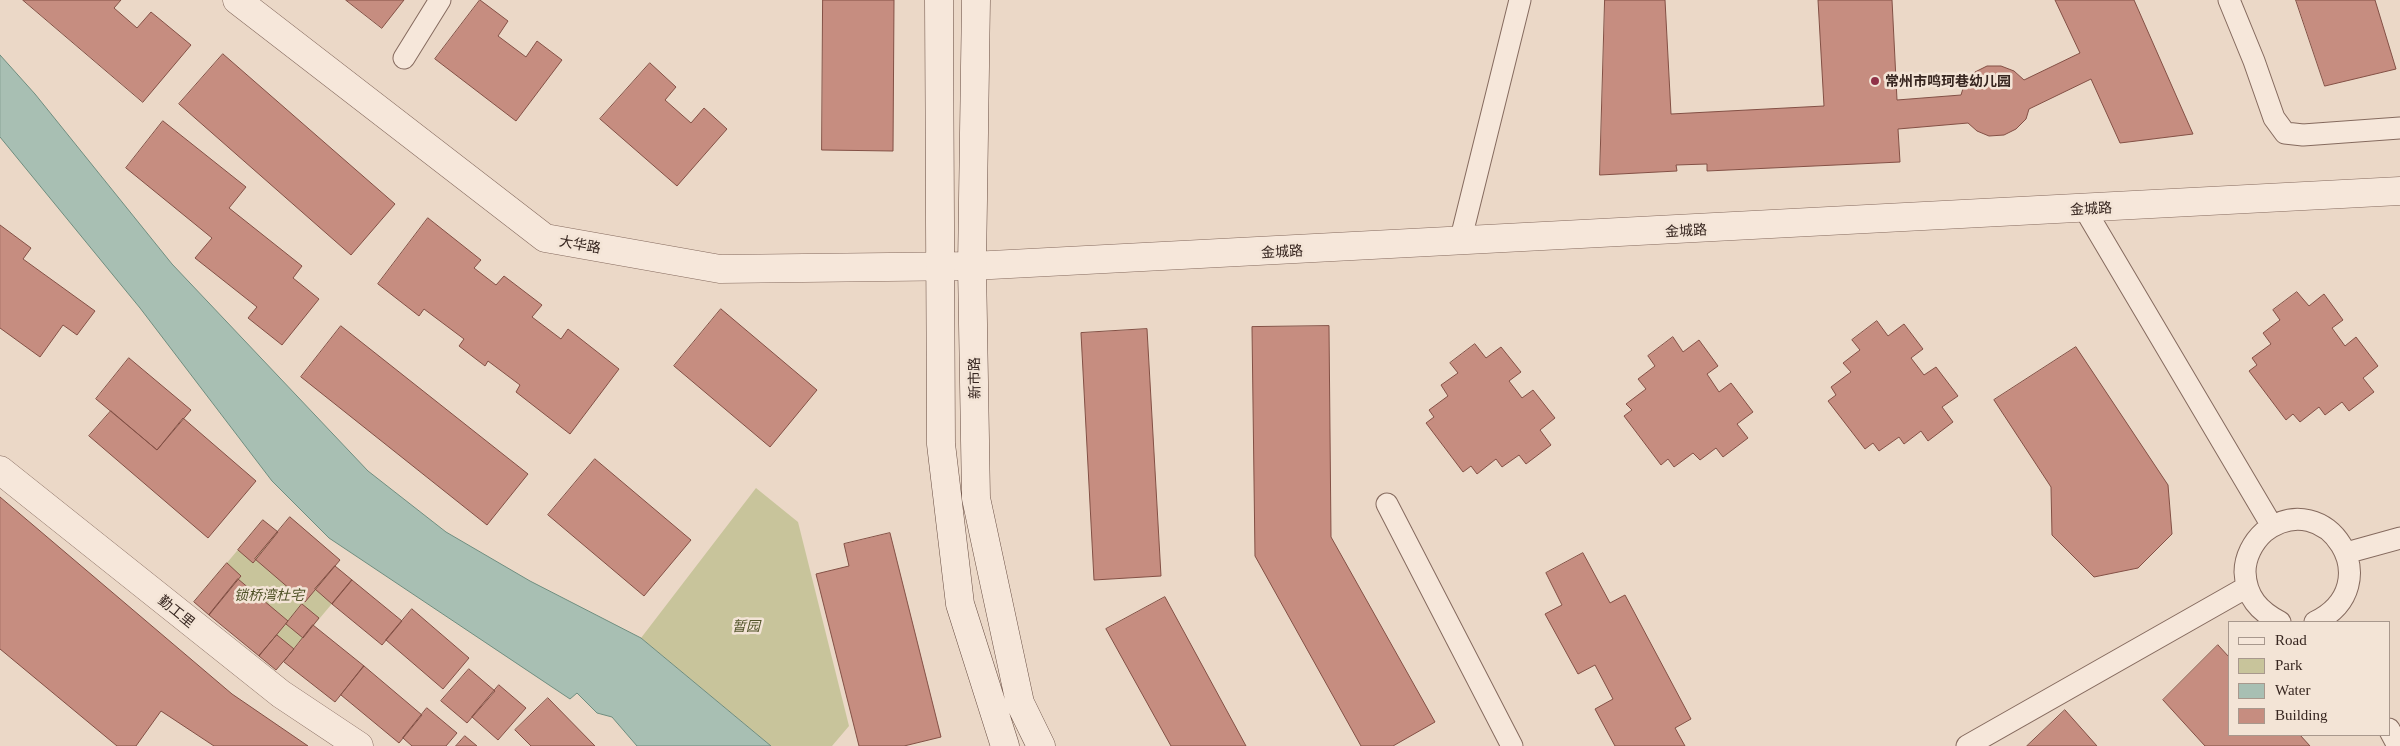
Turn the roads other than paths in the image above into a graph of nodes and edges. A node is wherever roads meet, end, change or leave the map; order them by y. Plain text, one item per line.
1 (237, 0) edge
2 (440, 0) edge
3 (939, 0) edge
4 (976, 0) edge
5 (1520, 0) edge
6 (2229, 0) edge
7 (404, 58) dead end
8 (2400, 128) edge
9 (2400, 191) edge
10 (2084, 208) junction
11 (1460, 242) junction
12 (972, 266) junction
13 (940, 267) junction
14 (0, 470) edge
15 (1387, 504) dead end
16 (2272, 526) junction
17 (2400, 538) edge
18 (2346, 553) junction
19 (2247, 587) junction
20 (2325, 620) edge
21 (2278, 621) edge
22 (2390, 731) edge
23 (359, 746) edge
24 (1005, 746) edge
25 (1041, 746) edge
26 (1512, 746) edge
27 (1967, 746) edge
28 (2398, 746) edge

1 - 13 street, 大华路
2 - 7 lane
3 - 13 street
4 - 12 street, 新市路
5 - 11 lane
6 - 8 lane
9 - 10 street, 金城路
10 - 11 street, 金城路
10 - 16 lane
11 - 12 street, 金城路
12 - 13 street, 大华路
12 - 25 street, 新市路
13 - 24 street
14 - 23 street, 勤工里
15 - 26 lane
16 - 18 lane
16 - 19 lane
17 - 18 lane
18 - 20 lane
19 - 21 lane
19 - 27 lane
22 - 28 lane

